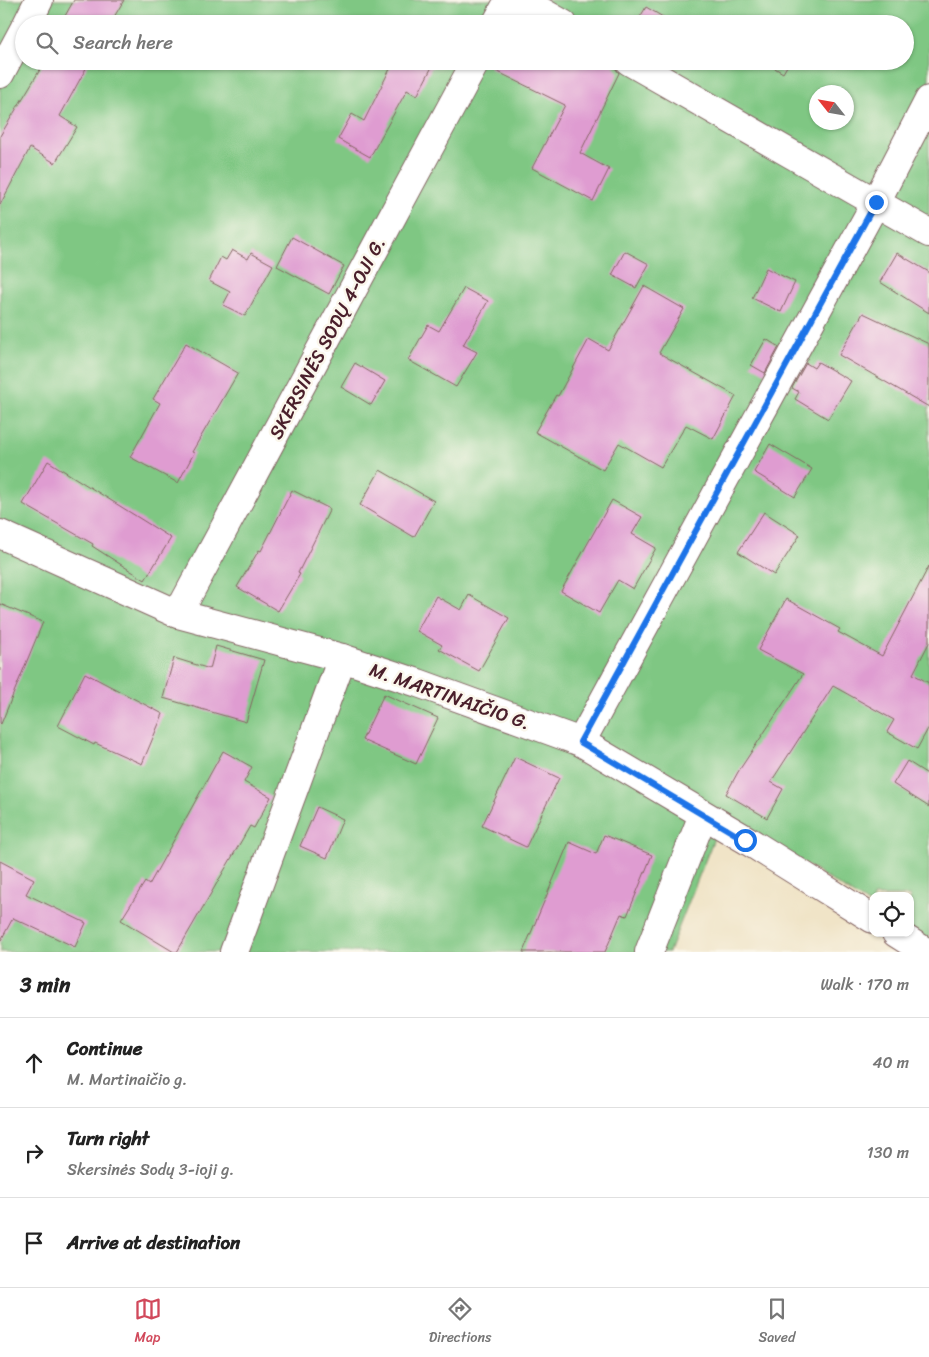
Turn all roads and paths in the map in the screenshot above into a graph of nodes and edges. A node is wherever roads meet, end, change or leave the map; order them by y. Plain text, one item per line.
1 (40, 0) edge
2 (509, 0) edge
3 (521, 0) edge
4 (32, 15) edge
5 (501, 15) edge
6 (547, 15) edge
7 (15, 46) edge
8 (471, 70) edge
9 (645, 70) edge
10 (0, 74) edge
11 (929, 100) edge
12 (876, 202) junction
13 (929, 233) edge
14 (0, 534) edge
15 (178, 614) junction
16 (342, 658) junction
17 (580, 742) junction
18 (703, 815) junction
19 (869, 917) edge
20 (902, 937) edge
21 (234, 952) edge
22 (649, 952) edge
23 (926, 952) edge

1 - 4 street
2 - 5 street
3 - 6 street
7 - 10 street
8 - 15 street, SKERSINĖS SODŲ 4-OJI G.
9 - 12 street
11 - 12 street
12 - 13 street
12 - 17 street
14 - 15 street, M. MARTINAIČIO G.
15 - 16 street, M. MARTINAIČIO G.
16 - 17 street, M. MARTINAIČIO G.
16 - 21 street
17 - 18 street, M. MARTINAIČIO G.
18 - 19 street, M. MARTINAIČIO G.
18 - 22 street
20 - 23 street

